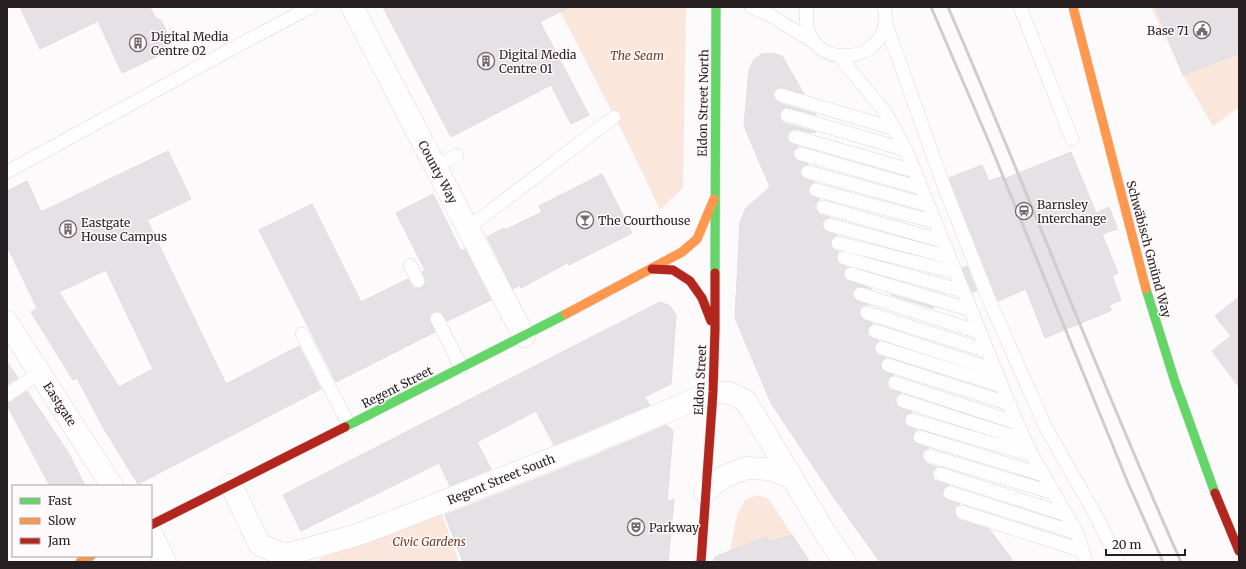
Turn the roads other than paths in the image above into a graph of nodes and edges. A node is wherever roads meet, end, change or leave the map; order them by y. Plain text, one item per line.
1 (311, 7) edge
2 (352, 7) edge
3 (716, 7) edge
4 (751, 7) edge
5 (807, 7) edge
6 (884, 7) edge
7 (1020, 7) edge
8 (1073, 7) edge
9 (886, 21) junction
10 (816, 44) junction
11 (839, 56) junction
12 (781, 95) dead end
13 (788, 115) dead end
14 (614, 117) dead end
15 (895, 128) junction
16 (795, 137) dead end
17 (1072, 139) dead end
18 (906, 150) junction
19 (800, 154) dead end
20 (457, 155) dead end
21 (436, 167) junction
22 (914, 171) junction
23 (7, 172) edge
24 (808, 172) dead end
25 (921, 188) junction
26 (816, 190) dead end
27 (714, 199) junction
28 (928, 205) junction
29 (823, 207) dead end
30 (935, 222) junction
31 (830, 225) dead end
32 (468, 228) junction
33 (942, 241) junction
34 (838, 243) dead end
35 (949, 257) junction
36 (844, 258) dead end
37 (410, 265) dead end
38 (652, 269) junction
39 (955, 272) junction
40 (851, 274) dead end
41 (418, 281) dead end
42 (963, 291) junction
43 (860, 294) dead end
44 (971, 310) junction
45 (867, 313) dead end
46 (437, 319) dead end
47 (7, 322) edge
48 (714, 329) junction
49 (875, 331) dead end
50 (979, 332) junction
51 (302, 334) dead end
52 (524, 336) junction
53 (882, 348) dead end
54 (987, 351) junction
55 (888, 365) dead end
56 (461, 368) junction
57 (995, 370) junction
58 (40, 373) junction
59 (895, 383) dead end
60 (1002, 386) junction
61 (713, 392) junction
62 (7, 395) edge
63 (903, 401) dead end
64 (1010, 404) junction
65 (912, 420) dead end
66 (1017, 423) junction
67 (349, 425) junction
68 (920, 437) dead end
69 (1025, 440) junction
70 (1032, 455) junction
71 (930, 456) dead end
72 (940, 474) dead end
73 (1044, 475) junction
74 (792, 478) junction
75 (111, 485) edge
76 (231, 485) junction
77 (705, 492) junction
78 (950, 493) dead end
79 (1054, 493) junction
80 (1214, 493) junction
81 (962, 512) dead end
82 (1067, 515) junction
83 (152, 525) edge
84 (1239, 528) edge
85 (1077, 533) junction
86 (152, 535) edge
87 (1239, 551) edge
88 (1085, 556) edge
89 (89, 557) edge
90 (288, 559) edge
91 (80, 562) edge
92 (165, 562) edge
93 (701, 562) edge
94 (845, 562) edge
95 (1118, 562) edge

1 - 23 lane
2 - 21 street, County Way
3 - 27 street, Eldon Street North
4 - 10 lane
5 - 10 lane
6 - 9 lane
7 - 17 lane
8 - 80 street, Schwäbisch Gmünd Way
9 - 11 lane
9 - 95 lane
10 - 11 lane
11 - 15 lane
12 - 15 lane
13 - 18 lane
14 - 32 lane
15 - 18 lane
16 - 22 lane
18 - 22 lane
19 - 25 lane
20 - 21 lane
21 - 32 street, County Way
22 - 25 lane
24 - 28 lane
25 - 28 lane
26 - 30 lane
27 - 38 street, Regent Street
27 - 48 street, Eldon Street
28 - 30 lane
29 - 33 lane
30 - 33 lane
31 - 35 lane
32 - 52 street, County Way
33 - 35 lane
34 - 39 lane
35 - 39 lane
36 - 42 lane
37 - 41 lane
38 - 48 street
38 - 52 street, Regent Street
39 - 42 lane
40 - 44 lane
42 - 44 lane
43 - 50 lane
44 - 50 lane
45 - 54 lane
46 - 56 lane
47 - 58 street, Eastgate
48 - 61 street, Eldon Street
49 - 57 lane
50 - 54 lane
51 - 67 lane
52 - 56 street, Regent Street
53 - 60 lane
54 - 57 lane
55 - 64 lane
56 - 67 street, Regent Street
57 - 60 lane
58 - 62 lane
58 - 75 street, Eastgate
59 - 66 lane
60 - 64 lane
61 - 74 street
61 - 77 street, Eldon Street
61 - 90 street, Regent Street South
63 - 69 lane
64 - 66 lane
65 - 70 lane
66 - 69 lane
67 - 76 street, Regent Street
68 - 73 lane
69 - 70 lane
70 - 73 lane
71 - 79 lane
72 - 82 lane
73 - 79 lane
74 - 77 street
74 - 94 street
76 - 83 street, Regent Street
76 - 90 street
77 - 93 street, Eldon Street
78 - 85 lane
79 - 82 lane
80 - 84 street, Schwäbisch Gmünd Way
80 - 87 street, Schwäbisch Gmünd Way
81 - 88 lane
82 - 85 lane
85 - 88 lane
86 - 92 street
89 - 91 street

